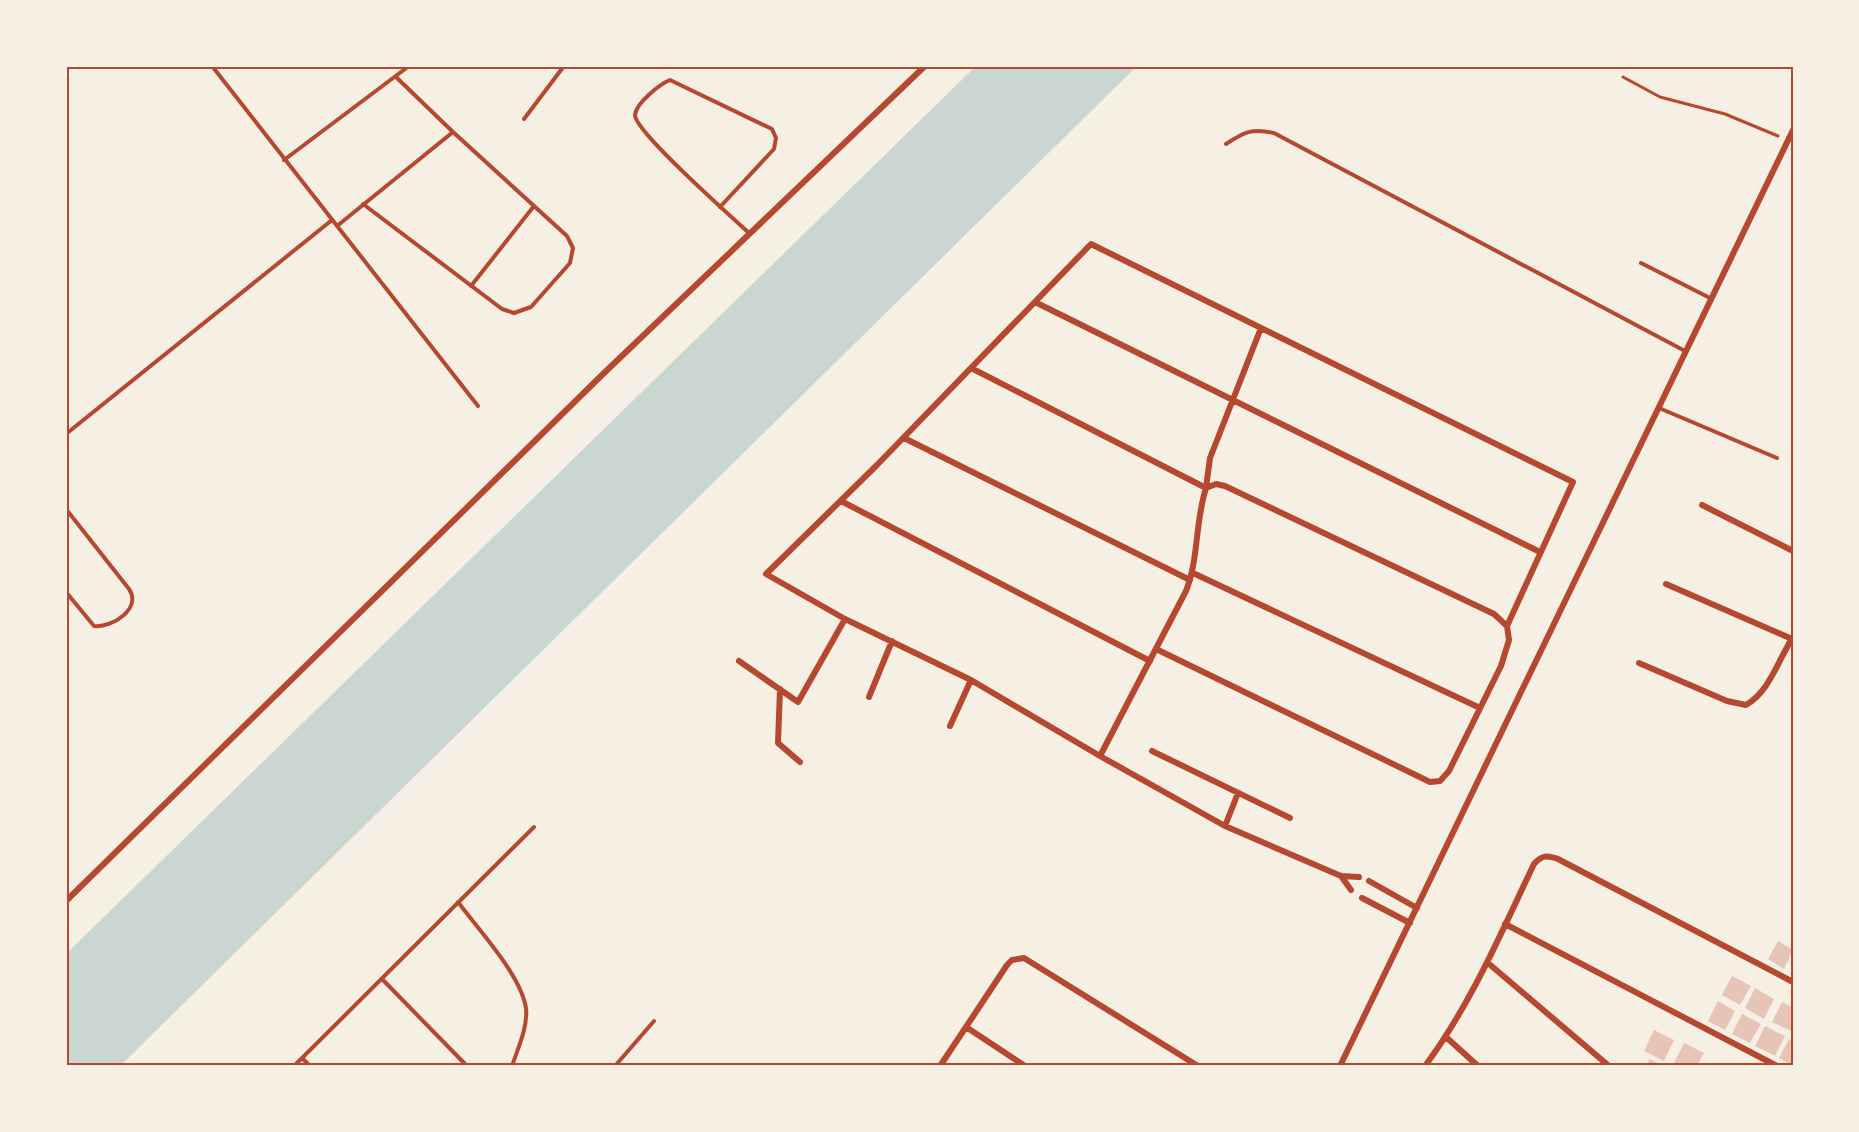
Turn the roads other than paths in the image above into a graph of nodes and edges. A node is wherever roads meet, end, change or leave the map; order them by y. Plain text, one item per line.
1 (212, 66) edge
2 (409, 66) edge
3 (564, 66) edge
4 (925, 66) edge
5 (396, 78) junction
6 (525, 119) dead end
7 (1793, 130) edge
8 (453, 132) junction
9 (1226, 144) dead end
10 (284, 160) junction
11 (363, 204) junction
12 (534, 206) junction
13 (720, 207) junction
14 (332, 220) junction
15 (337, 226) junction
16 (750, 235) junction
17 (1641, 263) dead end
18 (471, 286) junction
19 (1712, 299) junction
20 (1035, 302) junction
21 (1261, 328) junction
22 (1686, 351) junction
23 (971, 368) junction
24 (1233, 400) junction
25 (478, 406) dead end
26 (1659, 408) junction
27 (66, 434) edge
28 (904, 438) junction
29 (1777, 458) dead end
30 (1206, 488) junction
31 (841, 501) junction
32 (1702, 505) dead end
33 (67, 512) edge
34 (1793, 551) edge
35 (1540, 552) junction
36 (1192, 577) junction
37 (1666, 584) dead end
38 (66, 592) edge
39 (845, 619) junction
40 (1507, 626) junction
41 (1792, 638) edge
42 (892, 641) junction
43 (1156, 649) junction
44 (739, 661) dead end
45 (1150, 661) junction
46 (1639, 663) dead end
47 (970, 680) junction
48 (780, 689) junction
49 (869, 697) dead end
50 (1480, 708) junction
51 (950, 726) dead end
52 (1152, 752) dead end
53 (1100, 756) junction
54 (800, 762) dead end
55 (1238, 793) junction
56 (1290, 818) dead end
57 (1226, 826) junction
58 (534, 827) dead end
59 (1341, 876) junction
60 (1359, 877) dead end
61 (1369, 882) dead end
62 (1351, 890) dead end
63 (1362, 898) dead end
64 (66, 901) edge
65 (458, 902) junction
66 (1417, 908) junction
67 (1410, 923) junction
68 (1505, 924) junction
69 (1488, 963) junction
70 (382, 979) junction
71 (1793, 982) edge
72 (654, 1021) dead end
73 (966, 1027) junction
74 (1446, 1037) junction
75 (302, 1058) junction
76 (294, 1066) edge
77 (310, 1066) edge
78 (467, 1066) edge
79 (512, 1066) edge
80 (615, 1066) edge
81 (940, 1066) edge
82 (1026, 1066) edge
83 (1198, 1066) edge
84 (1340, 1066) edge
85 (1425, 1066) edge
86 (1478, 1066) edge
87 (1609, 1066) edge
88 (1777, 1066) edge

1 - 10 lane
2 - 5 lane
3 - 6 lane
4 - 16 street
5 - 8 lane
5 - 10 lane
7 - 19 street
8 - 11 lane
8 - 12 lane
9 - 22 lane
10 - 14 lane
11 - 15 lane
11 - 18 lane
12 - 18 lane
12 - 18 lane
13 - 13 lane
13 - 16 lane
14 - 15 lane
14 - 27 lane
15 - 25 lane
16 - 64 street
17 - 19 lane
19 - 22 street
20 - 21 street
20 - 23 street
20 - 24 street
21 - 24 street
21 - 35 street
22 - 26 street
23 - 28 street
23 - 30 street
24 - 30 street
24 - 35 street
26 - 29 lane
26 - 66 street
28 - 31 street
28 - 36 street
30 - 36 street
30 - 40 street
31 - 39 street
31 - 45 street
32 - 34 street
33 - 38 lane
35 - 40 street
36 - 43 street
36 - 50 street
37 - 41 street
39 - 42 street
39 - 48 street
40 - 50 street
41 - 46 street
42 - 47 street
42 - 49 street
43 - 45 street
43 - 50 street
44 - 48 street
45 - 53 street
47 - 51 street
47 - 53 street
48 - 54 street
52 - 55 street
53 - 57 street
55 - 56 street
55 - 57 street
57 - 59 street
58 - 65 lane
59 - 60 street
59 - 62 street
61 - 66 street
63 - 67 street
65 - 70 lane
65 - 79 lane
66 - 67 street
67 - 84 street
68 - 69 street
68 - 71 street
68 - 88 street
69 - 74 street
69 - 87 street
70 - 75 lane
70 - 78 lane
72 - 80 lane
73 - 81 street
73 - 82 street
73 - 83 street
74 - 85 street
74 - 86 street
75 - 76 lane
75 - 77 lane

